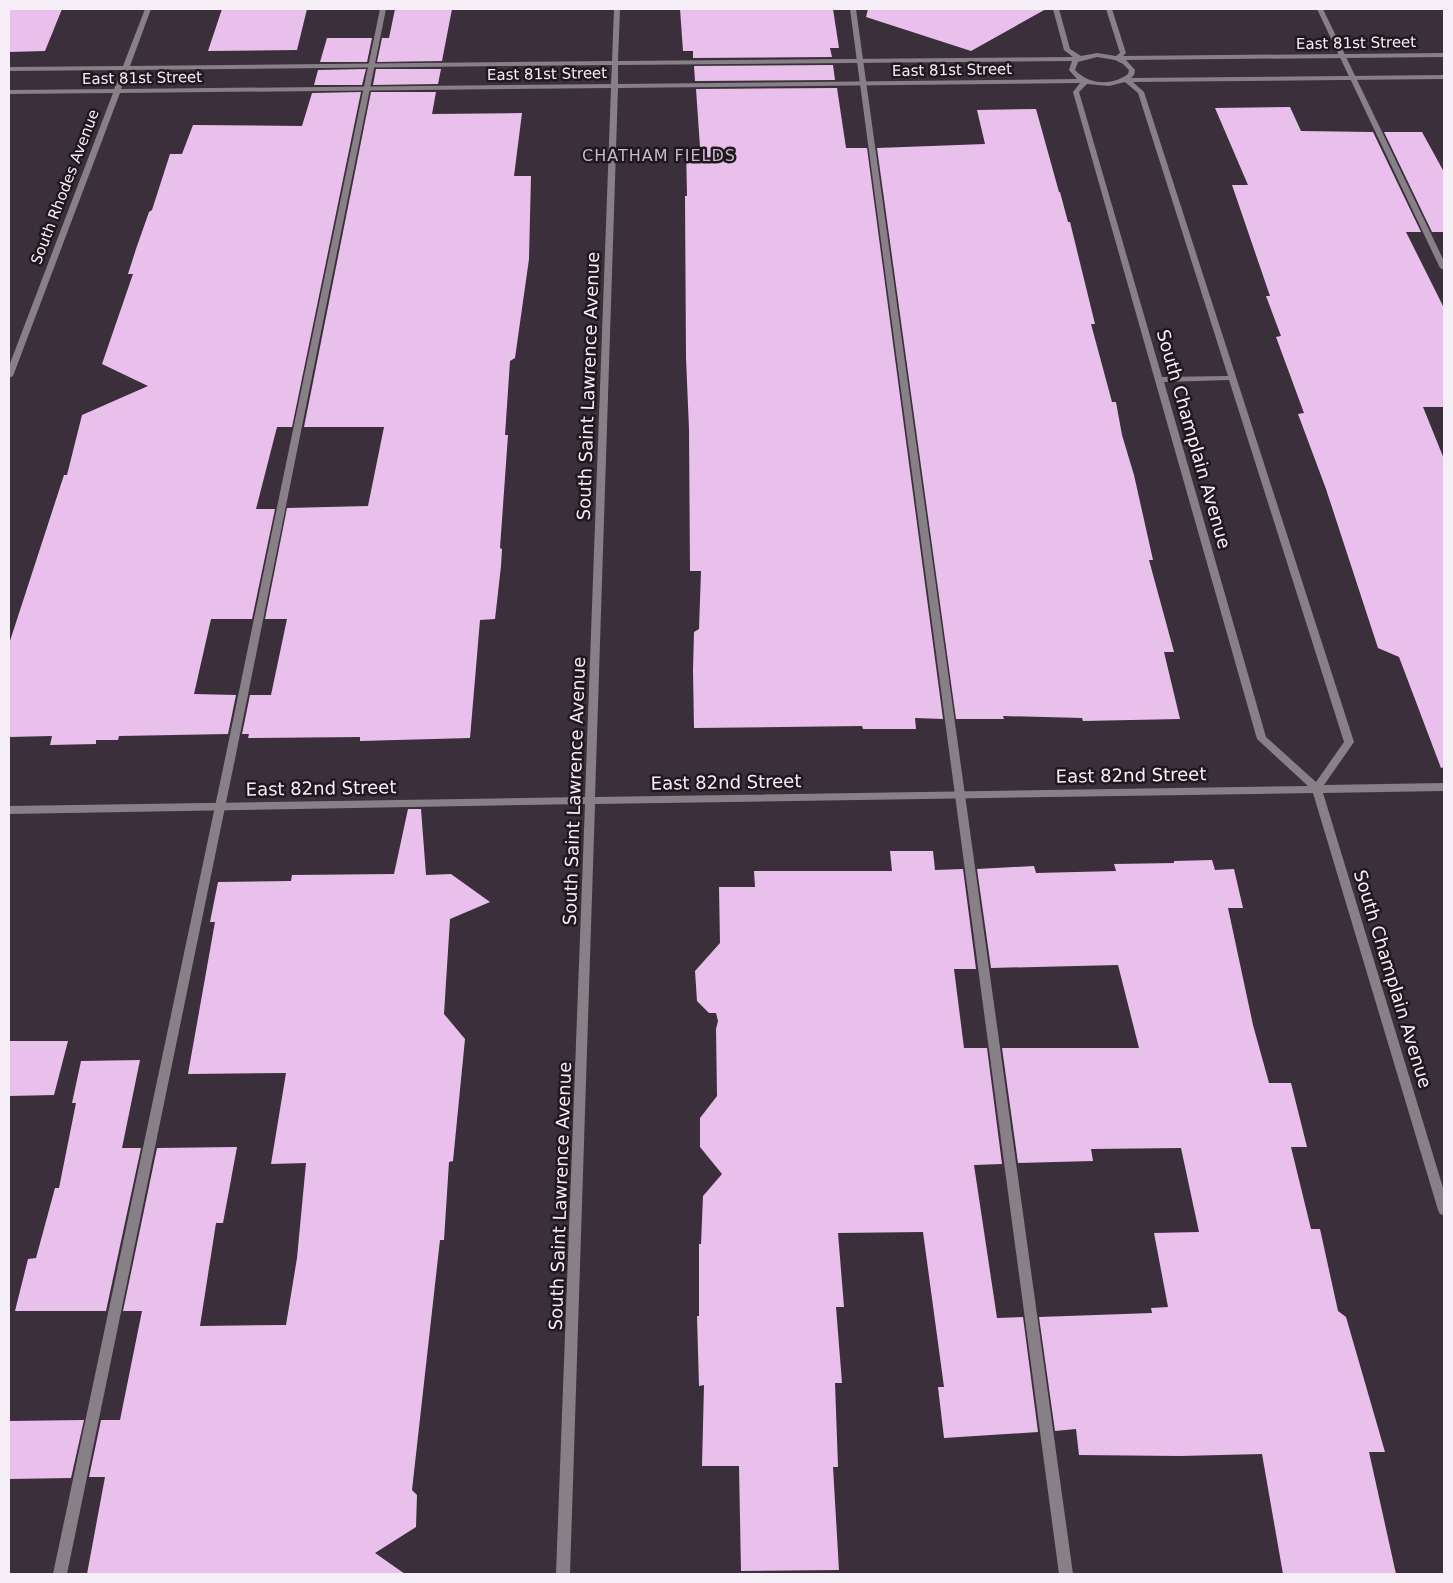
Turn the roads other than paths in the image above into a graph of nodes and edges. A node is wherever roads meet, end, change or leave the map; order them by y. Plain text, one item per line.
1 (148, 9) edge
2 (383, 9) edge
3 (618, 9) edge
4 (853, 9) edge
5 (1056, 9) edge
6 (1109, 9) edge
7 (1320, 9) edge
8 (1444, 55) edge
9 (1343, 56) junction
10 (1117, 58) junction
11 (1080, 59) junction
12 (860, 60) junction
13 (616, 63) junction
14 (371, 65) junction
15 (126, 68) junction
16 (9, 69) edge
17 (1444, 77) edge
18 (1354, 78) junction
19 (1127, 80) junction
20 (1086, 81) junction
21 (863, 83) junction
22 (615, 86) junction
23 (367, 88) junction
24 (117, 91) junction
25 (9, 92) edge
26 (1444, 268) edge
27 (9, 376) edge
28 (1232, 378) junction
29 (1159, 380) junction
30 (1444, 786) edge
31 (1316, 788) junction
32 (959, 794) junction
33 (590, 800) junction
34 (220, 806) junction
35 (9, 810) edge
36 (1444, 1210) edge
37 (60, 1574) edge
38 (563, 1574) edge
39 (1066, 1574) edge

1 - 15 street, South Rhodes Avenue
2 - 14 street
3 - 13 street, South Saint Lawrence Avenue
4 - 12 street
5 - 11 street
6 - 10 street
7 - 9 street
8 - 9 street, East 81st Street
9 - 10 street, East 81st Street
9 - 18 street
10 - 11 street, East 81st Street
10 - 19 street
11 - 12 street, East 81st Street
11 - 20 street
12 - 13 street, East 81st Street
12 - 21 street
13 - 14 street, East 81st Street
13 - 22 street, South Saint Lawrence Avenue
14 - 15 street, East 81st Street
14 - 23 street
15 - 16 street, East 81st Street
15 - 24 street, South Rhodes Avenue
17 - 18 street, East 81st Street
18 - 19 street, East 81st Street
18 - 26 street
19 - 20 street, East 81st Street
19 - 28 street
20 - 21 street, East 81st Street
20 - 29 street, South Champlain Avenue
21 - 22 street, East 81st Street
21 - 32 street
22 - 23 street, East 81st Street
22 - 33 street, South Saint Lawrence Avenue
23 - 24 street, East 81st Street
23 - 34 street
24 - 25 street, East 81st Street
24 - 27 street, South Rhodes Avenue
28 - 29 street
28 - 31 street
29 - 31 street, South Champlain Avenue
30 - 31 street, East 82nd Street
31 - 32 street, East 82nd Street
31 - 36 street, South Champlain Avenue
32 - 33 street, East 82nd Street
32 - 39 street
33 - 34 street, East 82nd Street
33 - 38 street, South Saint Lawrence Avenue
34 - 35 street, East 82nd Street
34 - 37 street

